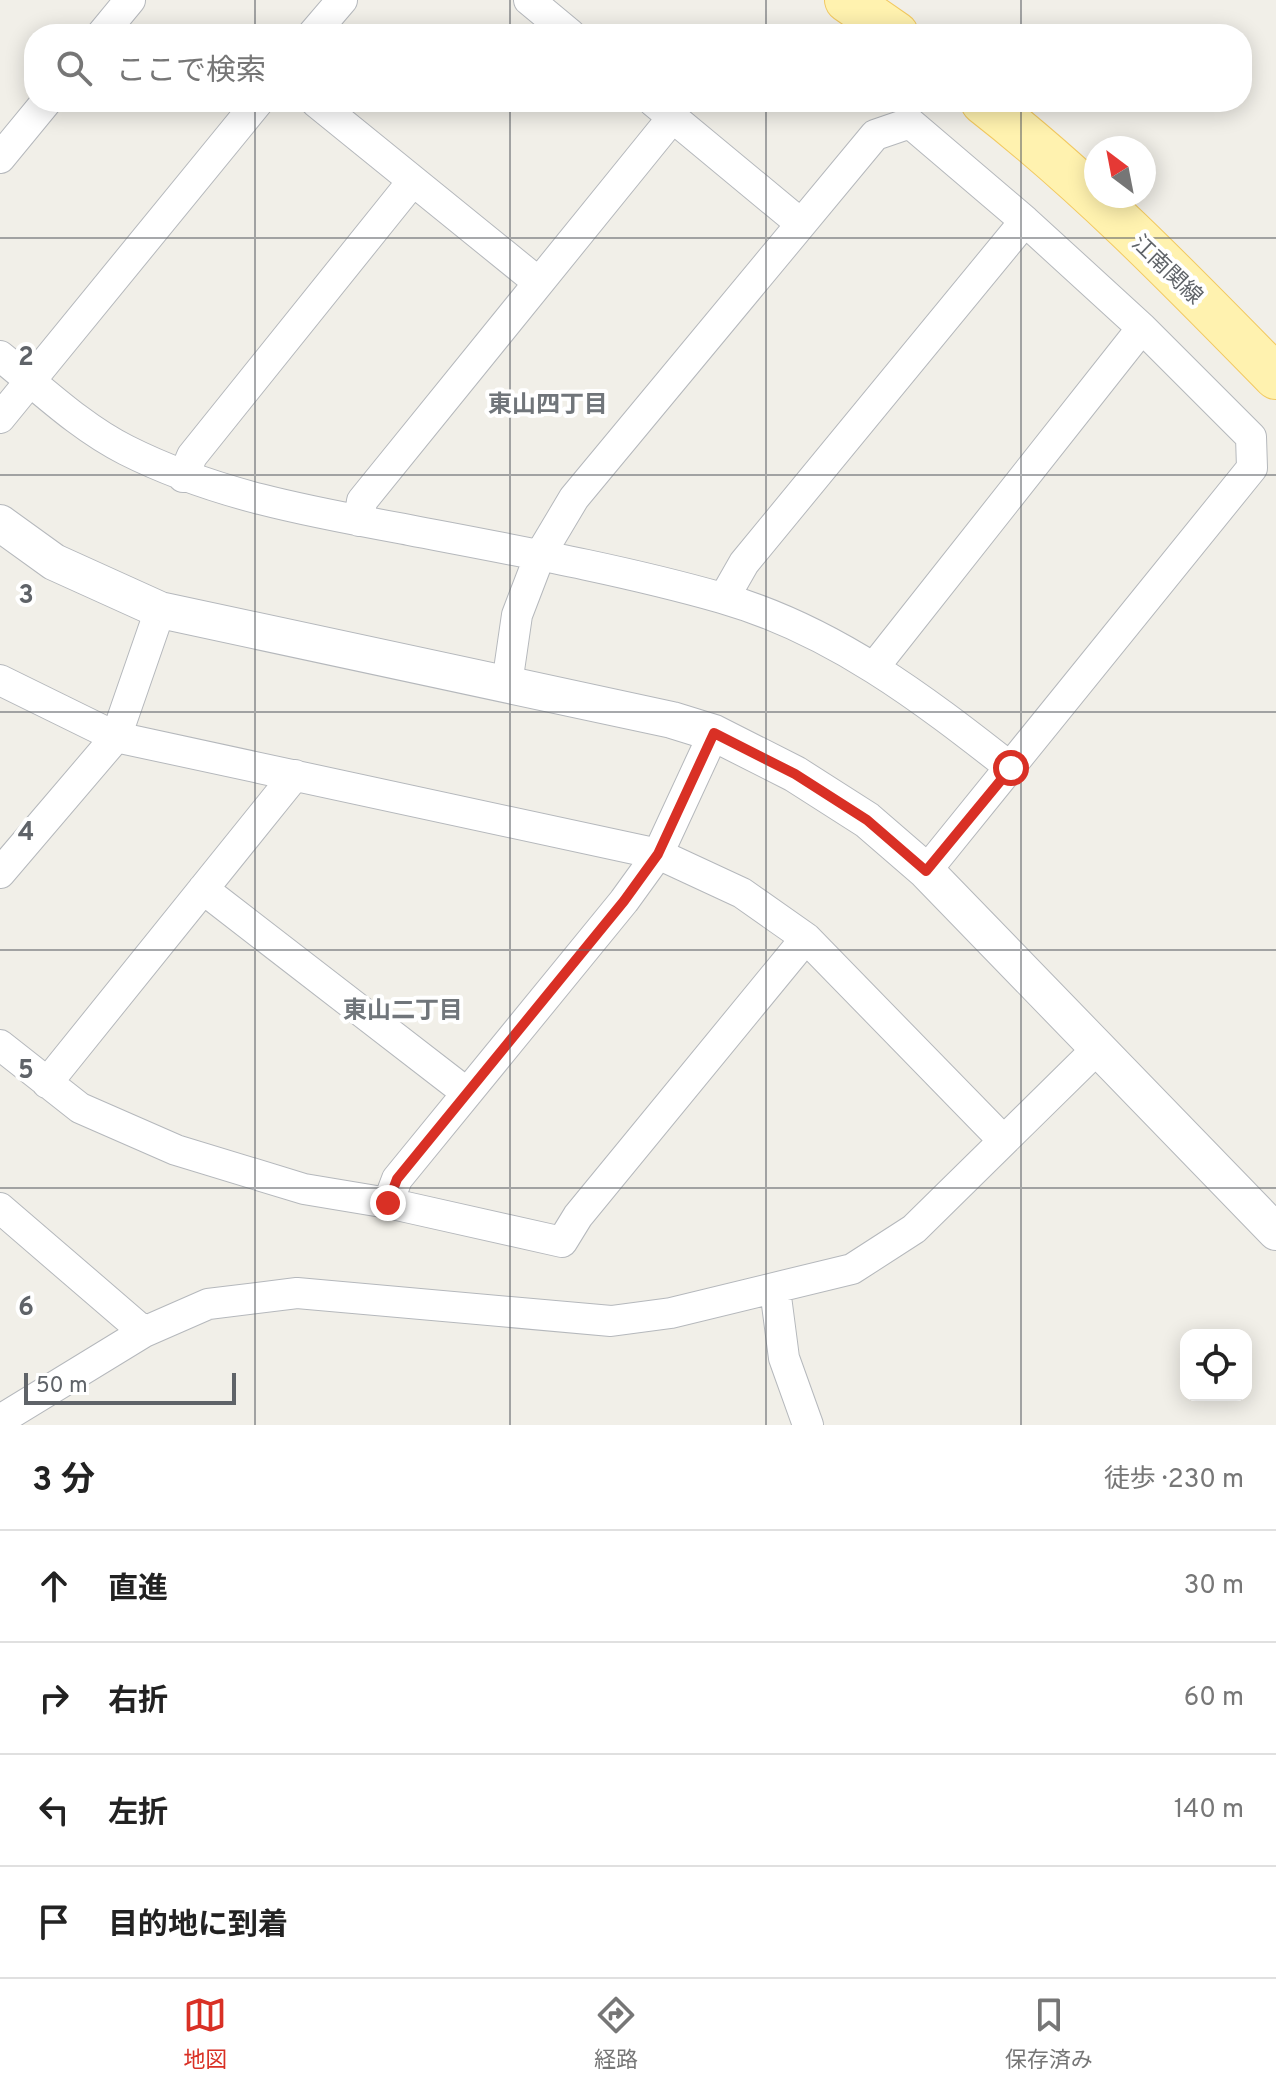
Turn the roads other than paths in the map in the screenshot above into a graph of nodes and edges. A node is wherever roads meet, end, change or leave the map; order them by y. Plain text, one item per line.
1 (130, 0) edge
2 (342, 0) edge
3 (529, 0) edge
4 (847, 0) edge
5 (110, 24) edge
6 (322, 24) edge
7 (558, 24) edge
8 (882, 24) edge
9 (38, 112) edge
10 (250, 112) edge
11 (328, 112) edge
12 (663, 112) edge
13 (666, 112) edge
14 (996, 112) edge
15 (0, 158) edge
16 (412, 182) junction
17 (1025, 221) junction
18 (800, 223) junction
19 (538, 282) junction
20 (1142, 328) junction
21 (0, 356) edge
22 (1276, 377) edge
23 (31, 381) junction
24 (0, 418) edge
25 (183, 477) junction
26 (359, 521) junction
27 (0, 523) edge
28 (540, 555) junction
29 (724, 598) junction
30 (160, 610) junction
31 (875, 666) junction
32 (0, 680) edge
33 (507, 684) junction
34 (714, 733) junction
35 (116, 737) junction
36 (1011, 768) junction
37 (295, 775) junction
38 (658, 854) junction
39 (926, 871) junction
40 (0, 873) edge
41 (203, 889) junction
42 (806, 938) junction
43 (0, 1045) edge
44 (1097, 1049) junction
45 (47, 1083) junction
46 (467, 1093) junction
47 (1003, 1140) junction
48 (388, 1203) junction
49 (0, 1208) edge
50 (1276, 1232) edge
51 (775, 1289) junction
52 (144, 1332) junction
53 (0, 1420) edge
54 (808, 1425) edge

1 - 5 street
2 - 6 street
3 - 7 street
4 - 8 main road
9 - 15 street
10 - 23 street
11 - 16 street
12 - 19 street
13 - 18 street
14 - 22 main road, 江南関線
16 - 19 street
16 - 25 street
17 - 18 street
17 - 20 street
17 - 29 street
18 - 28 street
19 - 26 street
20 - 31 street
20 - 36 street
21 - 23 street
23 - 24 street
23 - 25 street
25 - 26 street
26 - 28 street
27 - 30 street
28 - 29 street
28 - 33 street
29 - 31 street
30 - 33 street
30 - 35 street
31 - 36 street
32 - 35 street
33 - 34 street
34 - 38 street
34 - 39 street
35 - 37 street
35 - 40 street
36 - 39 street
37 - 38 street
37 - 41 street
38 - 42 street
38 - 46 street
39 - 44 street
41 - 45 street
41 - 46 street
42 - 47 street
42 - 48 street
43 - 45 street
44 - 47 street
44 - 50 street
45 - 48 street
46 - 48 street
47 - 51 street
49 - 52 street
51 - 52 street
51 - 54 street
52 - 53 street

